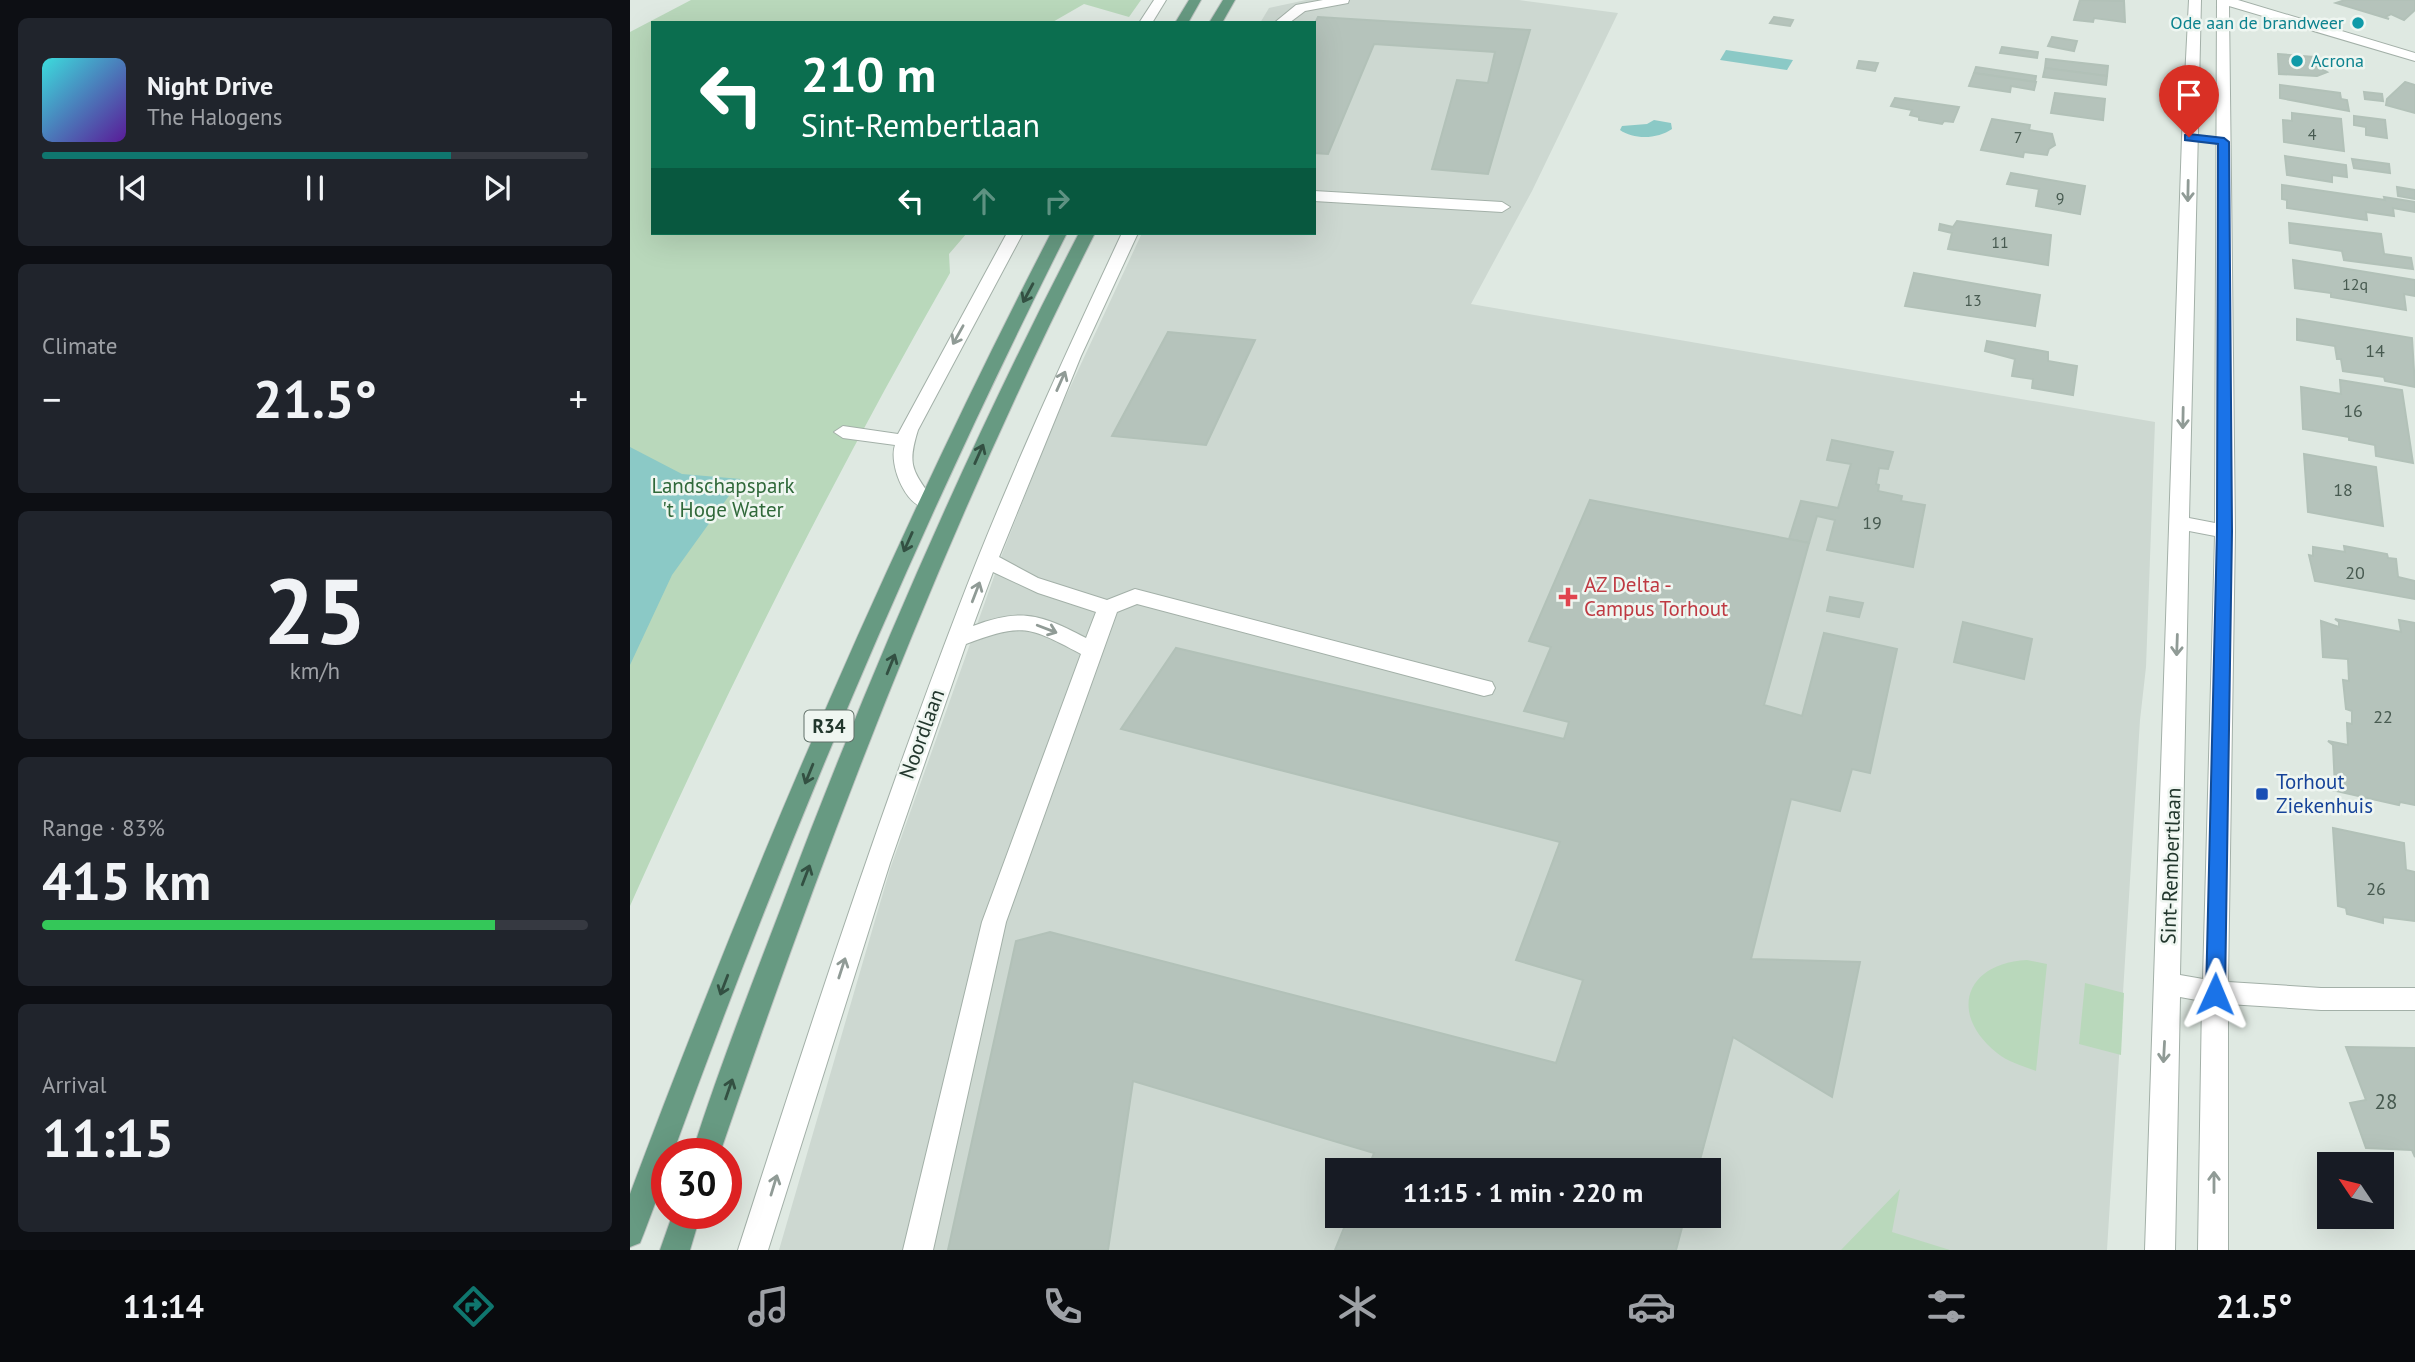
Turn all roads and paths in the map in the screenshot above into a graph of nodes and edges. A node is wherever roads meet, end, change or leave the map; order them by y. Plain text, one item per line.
1 (1160, 0) edge
2 (1195, 0) edge
3 (1229, 0) edge
4 (1343, 0) edge
5 (2195, 0) edge
6 (2224, 0) edge
7 (1146, 21) edge
8 (1182, 21) edge
9 (1215, 21) edge
10 (1283, 21) edge
11 (2413, 54) edge
12 (2206, 139) junction
13 (1316, 196) edge
14 (1503, 207) dead end
15 (1014, 235) edge
16 (1058, 235) edge
17 (1086, 235) edge
18 (1129, 235) edge
19 (2205, 270) junction
20 (843, 432) dead end
21 (906, 441) junction
22 (925, 503) junction
23 (2181, 523) junction
24 (2225, 531) junction
25 (988, 559) junction
26 (1108, 608) junction
27 (959, 639) junction
28 (1093, 650) junction
29 (1483, 688) dead end
30 (2166, 984) junction
31 (2215, 994) junction
32 (2415, 999) edge
33 (711, 1138) edge
34 (682, 1229) edge
35 (630, 1233) edge
36 (675, 1250) edge
37 (753, 1250) edge
38 (918, 1250) edge
39 (2160, 1250) edge
40 (2213, 1250) edge

1 - 7 street
2 - 8 main road
3 - 9 main road
4 - 10 street
5 - 12 street, Sint-Rembertlaan
6 - 11 street
6 - 12 street, Sint-Rembertlaan
12 - 19 street, Sint-Rembertlaan
12 -> 19 street, Sint-Rembertlaan
13 - 14 street
15 -> 21 street
16 -> 22 main road, R34
33 -> 17 main road, R34
25 -> 18 street, Noordlaan
19 -> 23 street, Sint-Rembertlaan
19 - 24 street, Sint-Rembertlaan
20 - 21 street
21 - 22 street
22 -> 35 main road, R34
23 - 24 street
23 -> 30 street, Sint-Rembertlaan
24 - 31 street, Sint-Rembertlaan
25 - 26 street
27 -> 25 street, Noordlaan
26 - 28 street
26 - 29 street
27 -> 28 street
37 -> 27 street, Noordlaan
28 - 38 street
30 - 31 street
30 -> 39 street, Sint-Rembertlaan
31 - 32 street
40 -> 31 street, Sint-Rembertlaan
34 - 36 main road

